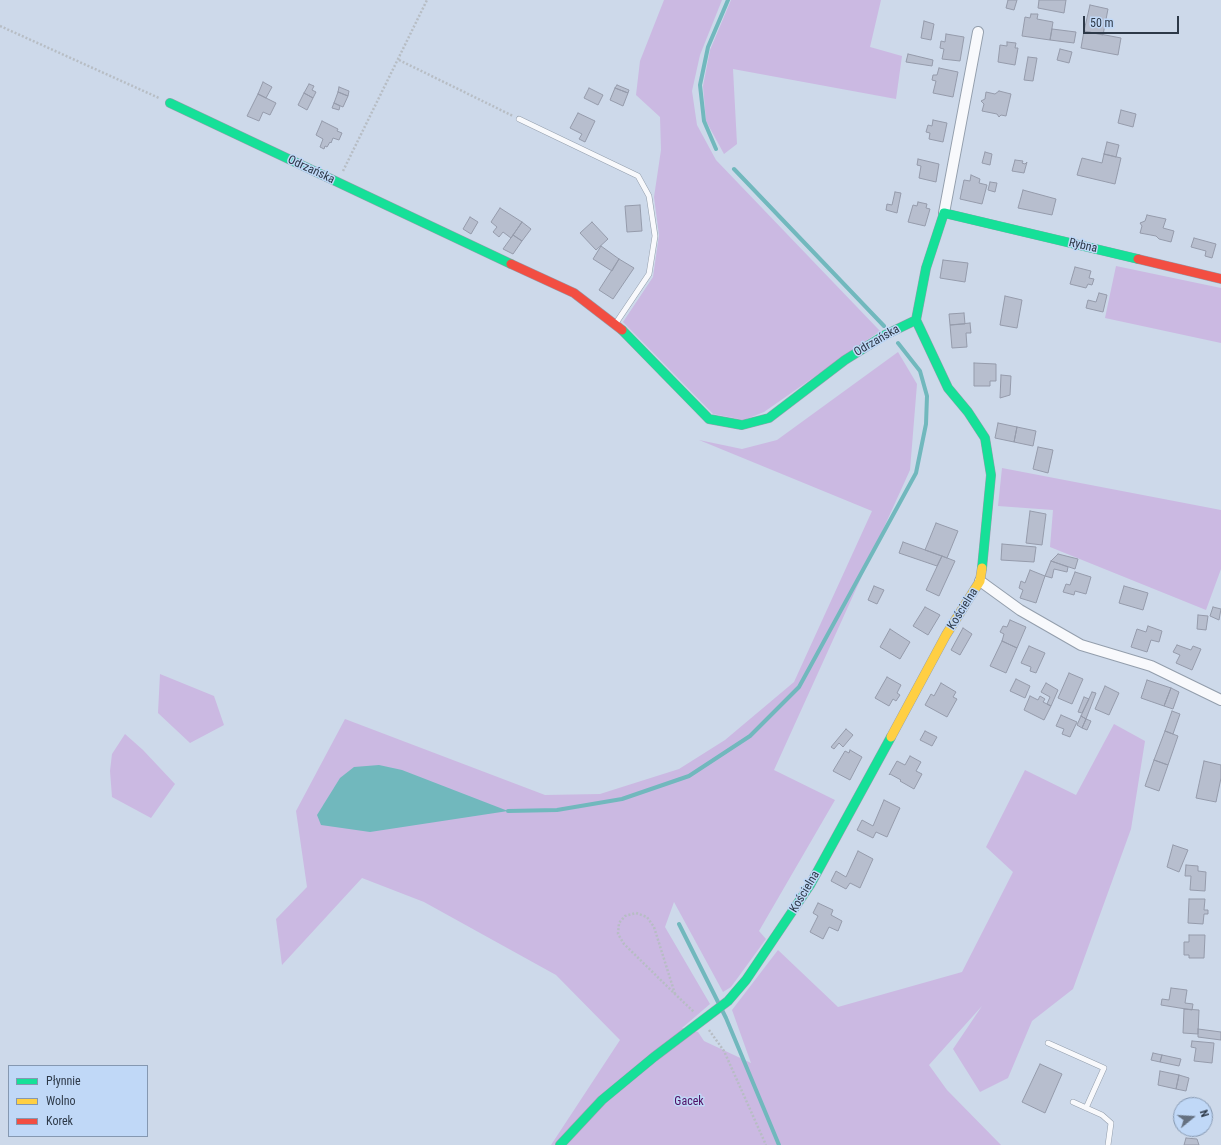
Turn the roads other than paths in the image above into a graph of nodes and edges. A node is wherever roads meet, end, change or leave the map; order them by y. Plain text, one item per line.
1 (978, 32) dead end
2 (170, 103) road end
3 (519, 119) road end
4 (944, 213) junction
5 (1221, 279) edge
6 (916, 320) junction
7 (616, 324) junction
8 (980, 581) junction
9 (1221, 700) edge
10 (1048, 1043) dead end
11 (1074, 1102) dead end
12 (1086, 1108) junction
13 (560, 1145) edge
14 (1108, 1145) edge

1 - 4 street
2 - 7 street, Odrzańska
3 - 7 lane
4 - 5 street, Rybna
4 - 6 street
6 - 7 street, Odrzańska
6 - 8 street
8 - 9 street
8 - 13 street, Kościelna
10 - 12 lane
11 - 12 lane
12 - 14 lane

